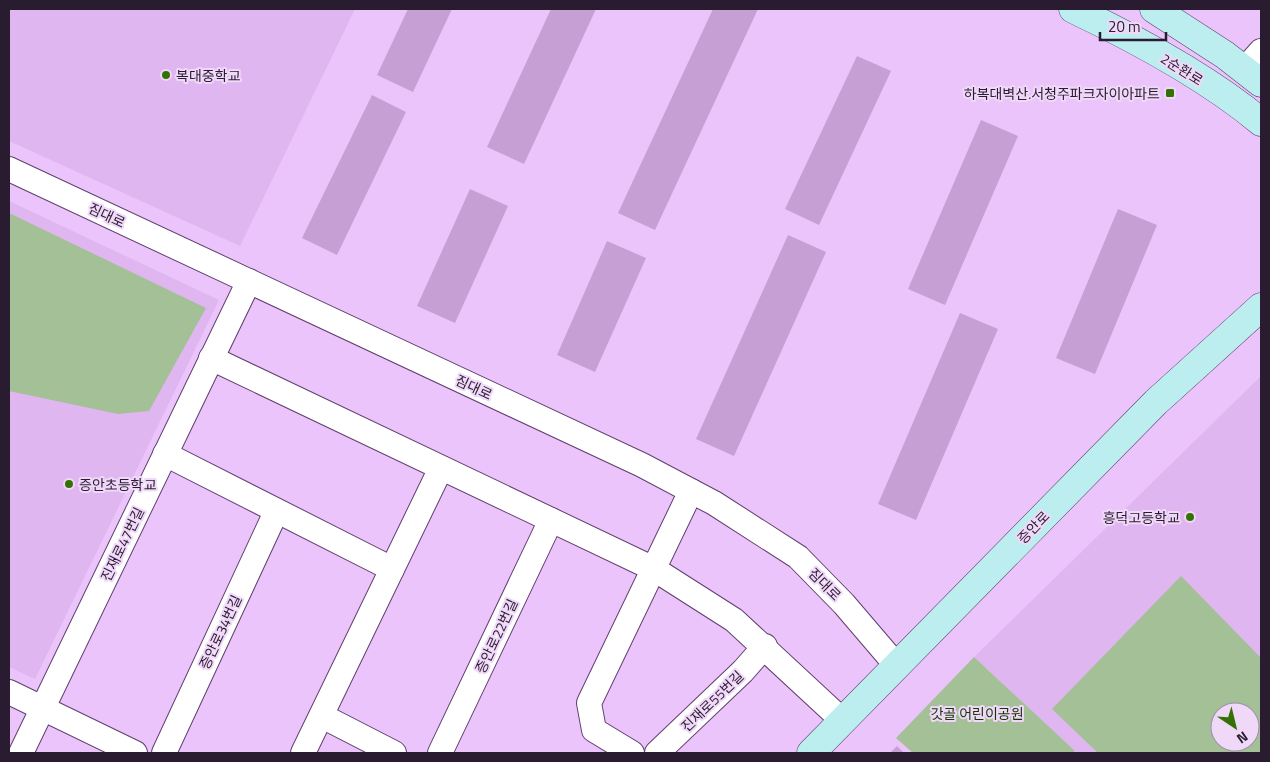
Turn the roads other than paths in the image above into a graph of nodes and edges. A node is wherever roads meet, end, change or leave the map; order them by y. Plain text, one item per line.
1 (1072, 9) edge
2 (1154, 9) edge
3 (1255, 68) edge
4 (1261, 122) edge
5 (9, 169) edge
6 (249, 281) junction
7 (1261, 307) edge
8 (212, 358) junction
9 (165, 454) junction
10 (441, 468) junction
11 (691, 491) junction
12 (276, 512) junction
13 (551, 520) junction
14 (392, 569) junction
15 (654, 569) junction
16 (765, 646) junction
17 (897, 666) junction
18 (9, 692) edge
19 (44, 708) junction
20 (322, 716) junction
21 (843, 721) junction
22 (21, 753) edge
23 (135, 753) edge
24 (164, 753) edge
25 (303, 753) edge
26 (394, 753) edge
27 (440, 753) edge
28 (632, 753) edge
29 (657, 753) edge
30 (811, 753) edge

1 - 4 street, 2순환로
2 - 3 street
5 - 6 street, 짐대로
6 - 8 street, 진재로47번길
6 - 11 street, 짐대로
7 - 17 street, 증안로
8 - 9 street, 진재로47번길
8 - 10 street
9 - 12 street
9 - 19 street, 진재로47번길
10 - 13 street
10 - 14 street
11 - 15 street
11 - 17 street, 짐대로
12 - 14 street
12 - 24 street, 증안로34번길
13 - 15 street
13 - 27 street, 증안로22번길
14 - 20 street
15 - 16 street
15 - 28 street
16 - 21 street
16 - 29 street, 진재로55번길
17 - 21 street, 증안로
18 - 19 street
19 - 22 street, 진재로47번길
19 - 23 street
20 - 25 street
20 - 26 street
21 - 30 street, 증안로

